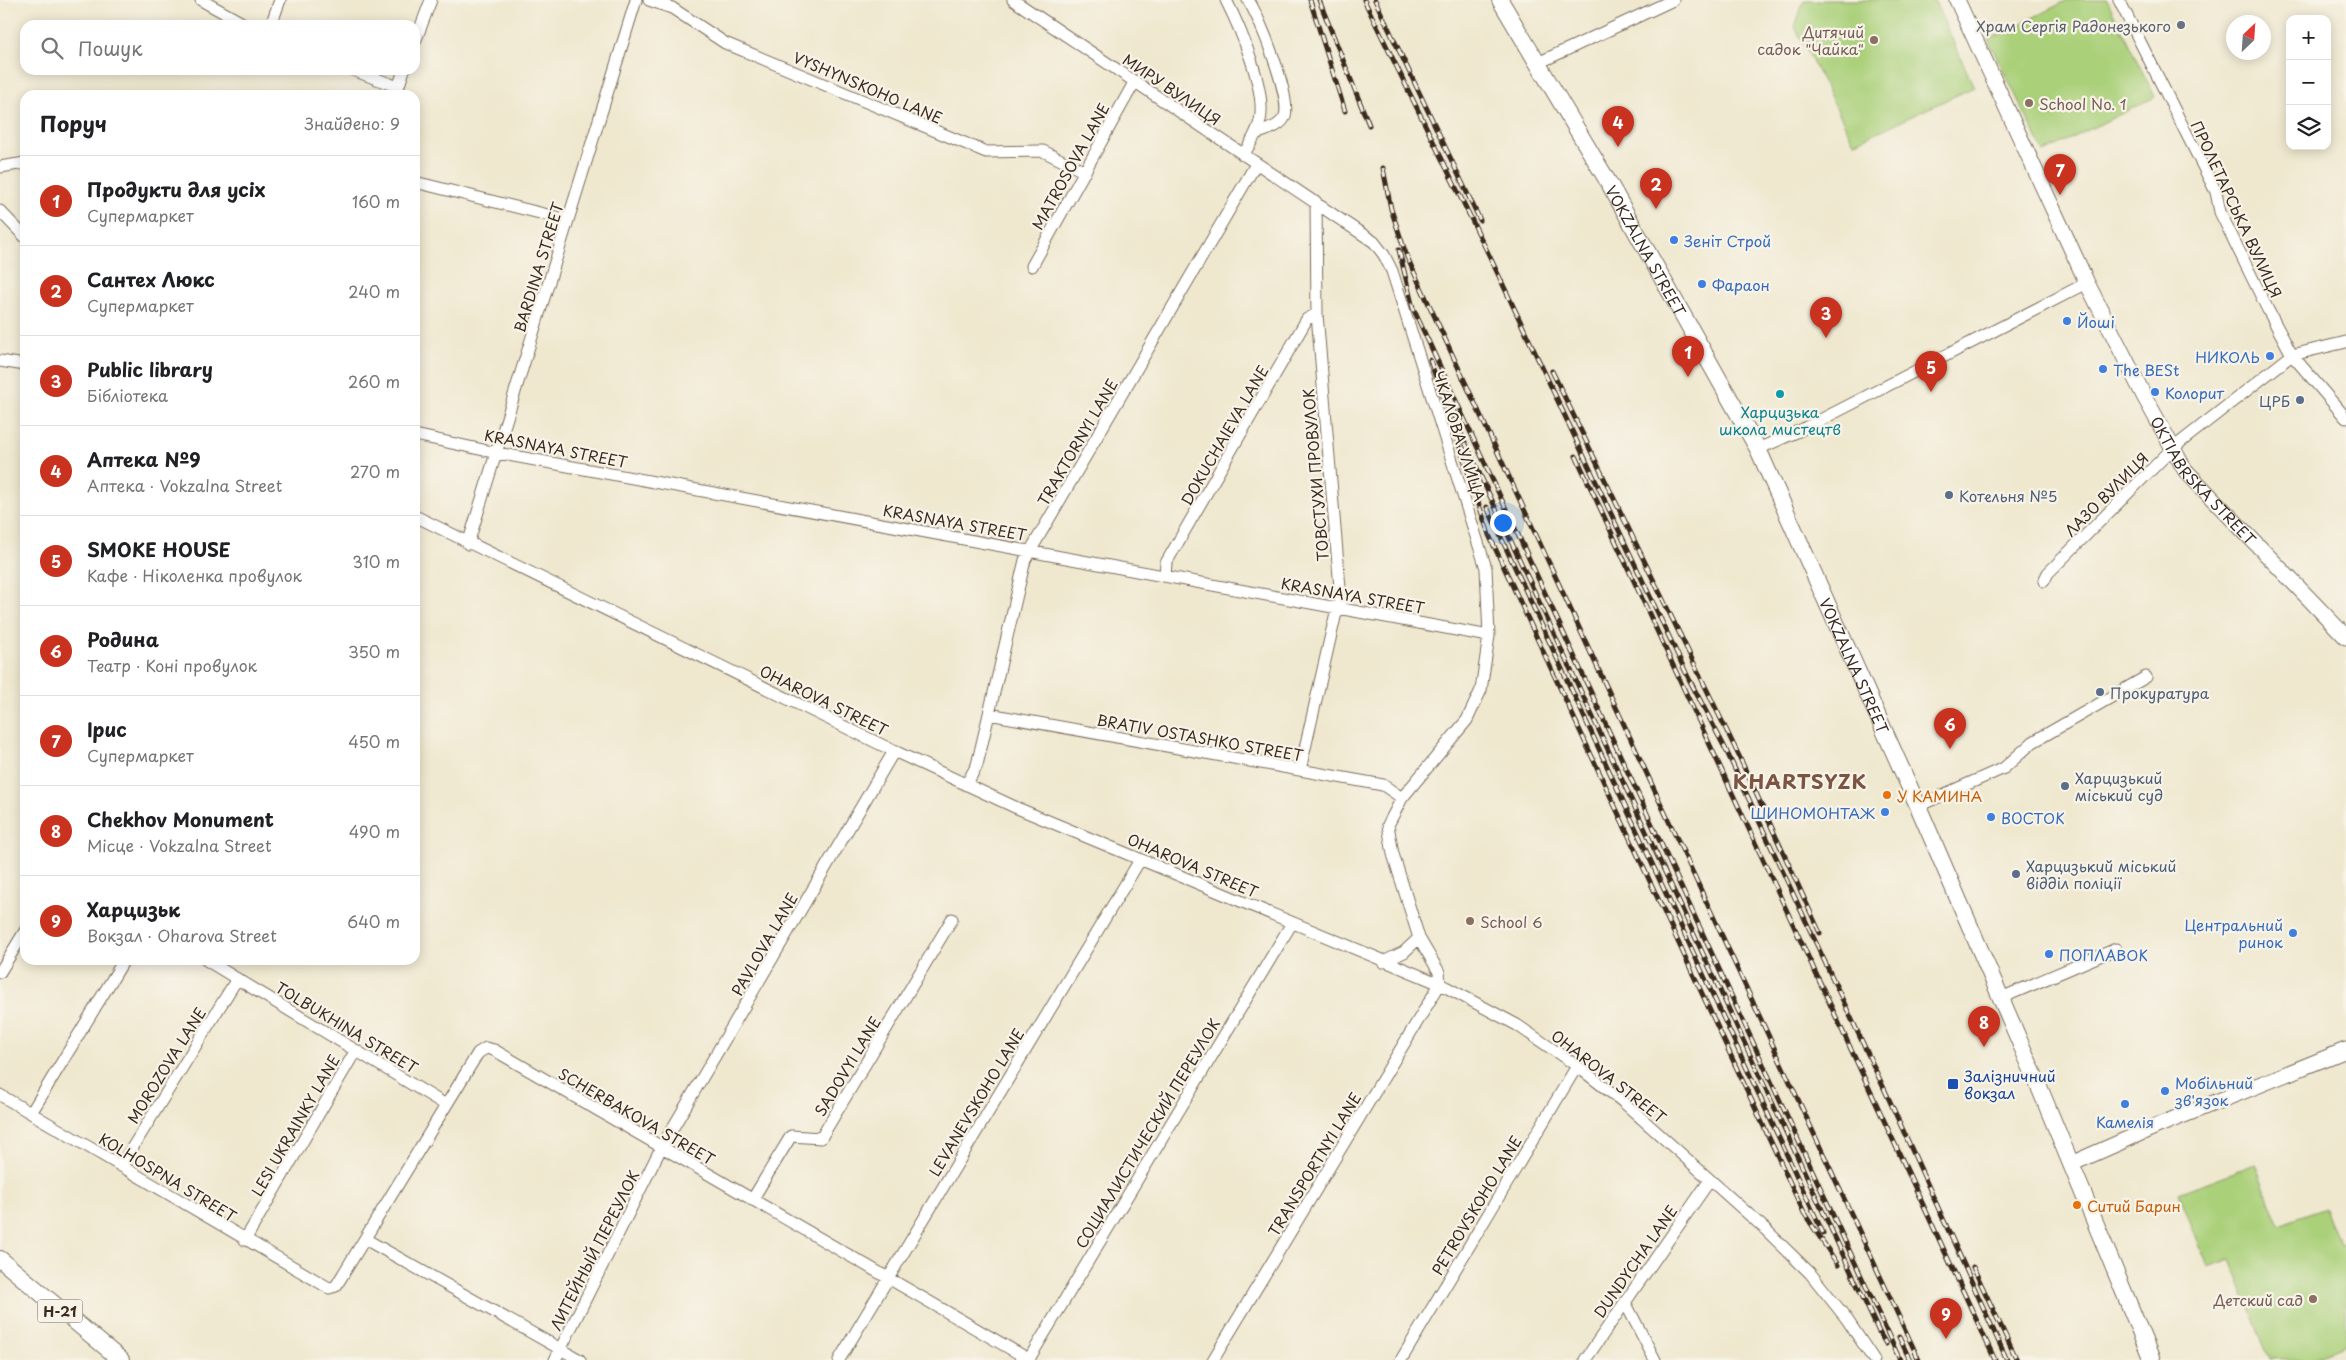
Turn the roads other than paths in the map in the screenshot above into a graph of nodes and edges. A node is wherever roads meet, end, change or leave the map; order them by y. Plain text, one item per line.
1 (200, 0) edge
2 (280, 0) edge
3 (431, 0) edge
4 (636, 0) edge
5 (649, 0) edge
6 (1013, 0) edge
7 (1226, 0) edge
8 (1248, 0) edge
9 (1500, 0) edge
10 (1673, 0) edge
11 (1957, 0) edge
12 (2119, 0) edge
13 (237, 20) edge
14 (273, 20) edge
15 (420, 29) edge
16 (1538, 63) junction
17 (363, 75) edge
18 (402, 75) edge
19 (1134, 82) junction
20 (395, 90) edge
21 (397, 90) edge
22 (1256, 134) junction
23 (1243, 154) junction
24 (20, 163) edge
25 (1256, 164) junction
26 (0, 167) edge
27 (1084, 172) junction
28 (420, 183) edge
29 (1316, 202) junction
30 (0, 211) edge
31 (568, 220) junction
32 (20, 232) edge
33 (1032, 266) dead end
34 (2087, 282) junction
35 (1316, 314) junction
36 (2346, 342) edge
37 (2292, 355) junction
38 (0, 361) edge
39 (20, 364) edge
40 (2346, 418) edge
41 (420, 436) edge
42 (2173, 448) junction
43 (1758, 449) junction
44 (497, 452) junction
45 (420, 519) edge
46 (468, 544) junction
47 (1030, 551) junction
48 (1165, 576) junction
49 (2044, 581) dead end
50 (1338, 608) junction
51 (1489, 636) junction
52 (2346, 637) edge
53 (2146, 677) dead end
54 (989, 714) junction
55 (894, 752) junction
56 (1300, 770) junction
57 (966, 785) junction
58 (1402, 798) junction
59 (1918, 806) junction
60 (1140, 860) junction
61 (952, 919) dead end
62 (1292, 923) junction
63 (20, 938) edge
64 (1418, 938) junction
65 (2116, 949) dead end
66 (1383, 962) junction
67 (121, 965) edge
68 (214, 965) edge
69 (0, 972) edge
70 (237, 979) junction
71 (1440, 984) junction
72 (2001, 998) junction
73 (356, 1050) junction
74 (2346, 1050) edge
75 (1577, 1066) junction
76 (0, 1095) edge
77 (446, 1105) junction
78 (31, 1113) junction
79 (660, 1150) junction
80 (2071, 1164) junction
81 (121, 1166) junction
82 (1710, 1180) junction
83 (752, 1200) junction
84 (365, 1239) junction
85 (245, 1240) junction
86 (0, 1259) edge
87 (887, 1278) junction
88 (322, 1285) joint
89 (1625, 1302) junction
90 (560, 1349) junction
91 (121, 1360) edge
92 (554, 1360) edge
93 (580, 1360) edge
94 (839, 1360) edge
95 (1030, 1360) edge
96 (1213, 1360) edge
97 (1401, 1360) edge
98 (1585, 1360) edge
99 (1655, 1360) edge
100 (1874, 1360) edge
101 (2152, 1360) edge

1 - 13 street
2 - 14 street
3 - 15 street
4 - 31 street, BARDINA STREET
5 - 27 street, VYSHYNSKOHO LANE
6 - 19 street, МИРУ ВУЛИЦЯ
7 - 22 street
8 - 22 street
9 - 16 main road, VOKZALNA STREET
10 - 16 street
11 - 34 main road, OKTIABRSKA STREET
12 - 37 street, ПРОЛЕТАРСЬКА ВУЛИЦЯ
16 - 43 main road, VOKZALNA STREET
17 - 20 street
18 - 21 street
19 - 23 street, МИРУ ВУЛИЦЯ
19 - 27 street, MATROSOVA LANE
22 - 23 street
23 - 25 street, МИРУ ВУЛИЦЯ
24 - 26 street
25 - 29 street, МИРУ ВУЛИЦЯ
25 - 47 street, TRAKTORNYI LANE
27 - 33 street, MATROSOVA LANE
28 - 31 street
29 - 35 street, ТОВСТУХИ ПРОВУЛОК
29 - 51 street, ЧКАЛОВА УЛИЦА
30 - 32 street
31 - 44 street, BARDINA STREET
34 - 42 main road, OKTIABRSKA STREET
34 - 43 street
35 - 48 street, DOKUCHAIEVA LANE
35 - 50 street, ТОВСТУХИ ПРОВУЛОК
36 - 37 street, ЛАЗО ВУЛИЦЯ
37 - 40 street, ПРОЛЕТАРСЬКА ВУЛИЦЯ
37 - 42 street, ЛАЗО ВУЛИЦЯ
38 - 39 street
41 - 44 street, KRASNAYA STREET
42 - 49 street, ЛАЗО ВУЛИЦЯ
42 - 52 main road, OKTIABRSKA STREET
43 - 59 main road, VOKZALNA STREET
44 - 46 street, BARDINA STREET
44 - 47 street, KRASNAYA STREET
45 - 46 street, OHAROVA STREET
46 - 55 street, OHAROVA STREET
47 - 48 street, KRASNAYA STREET
47 - 54 street, TRAKTORNYI LANE
48 - 50 street, KRASNAYA STREET
50 - 51 street, KRASNAYA STREET
50 - 56 street, ТОВСТУХИ ПРОВУЛОК
51 - 58 street, ЧКАЛОВА УЛИЦА
53 - 59 street
54 - 56 street, BRATIV OSTASHKO STREET
54 - 57 street, TRAKTORNYI LANE
55 - 57 street, OHAROVA STREET
55 - 79 street, PAVLOVA LANE
56 - 58 street, BRATIV OSTASHKO STREET
57 - 60 street, OHAROVA STREET
58 - 64 street, ЧКАЛОВА УЛИЦА
59 - 72 main road, VOKZALNA STREET
60 - 62 street, OHAROVA STREET
60 - 87 street, LEVANEVSKOHO LANE
61 - 83 street, SADOVYI LANE
62 - 66 street, OHAROVA STREET
62 - 95 street, СОЦИАЛИСТИЧЕСКИЙ ПЕРЕУЛОК
63 - 69 street
64 - 66 street
64 - 71 street, ЧКАЛОВА УЛИЦА
65 - 72 street
66 - 71 street, OHAROVA STREET
67 - 78 street
68 - 70 street, TOLBUKHINA STREET
70 - 73 street, TOLBUKHINA STREET
70 - 81 street, MOROZOVA LANE
71 - 75 street, OHAROVA STREET
71 - 96 street, TRANSPORTNYI LANE
72 - 80 main road, VOKZALNA STREET
73 - 77 street, TOLBUKHINA STREET
73 - 85 street, LESI UKRAINKY LANE
74 - 80 main road
75 - 82 street, OHAROVA STREET
75 - 97 street, PETROVSKOHO LANE
76 - 78 street, KOLHOSPNA STREET
77 - 79 street, SCHERBAKOVA STREET
77 - 84 street, SCHERBAKOVA STREET
78 - 81 street, KOLHOSPNA STREET
79 - 83 street, SCHERBAKOVA STREET
79 - 90 street, ЛИТЕЙНЫЙ ПЕРЕУЛОК
80 - 101 main road, VOKZALNA STREET
81 - 85 street, KOLHOSPNA STREET
82 - 89 street, DUNDYCHA LANE
82 - 100 street, OHAROVA STREET
83 - 87 street, SCHERBAKOVA STREET
84 - 88 street, SCHERBAKOVA STREET
84 - 90 street
85 - 88 street, KOLHOSPNA STREET
86 - 91 main road, Н-21
87 - 94 street, LEVANEVSKOHO LANE
87 - 95 street, SCHERBAKOVA STREET
89 - 98 street, DUNDYCHA LANE
89 - 99 street
90 - 92 street, ЛИТЕЙНЫЙ ПЕРЕУЛОК
90 - 93 street

